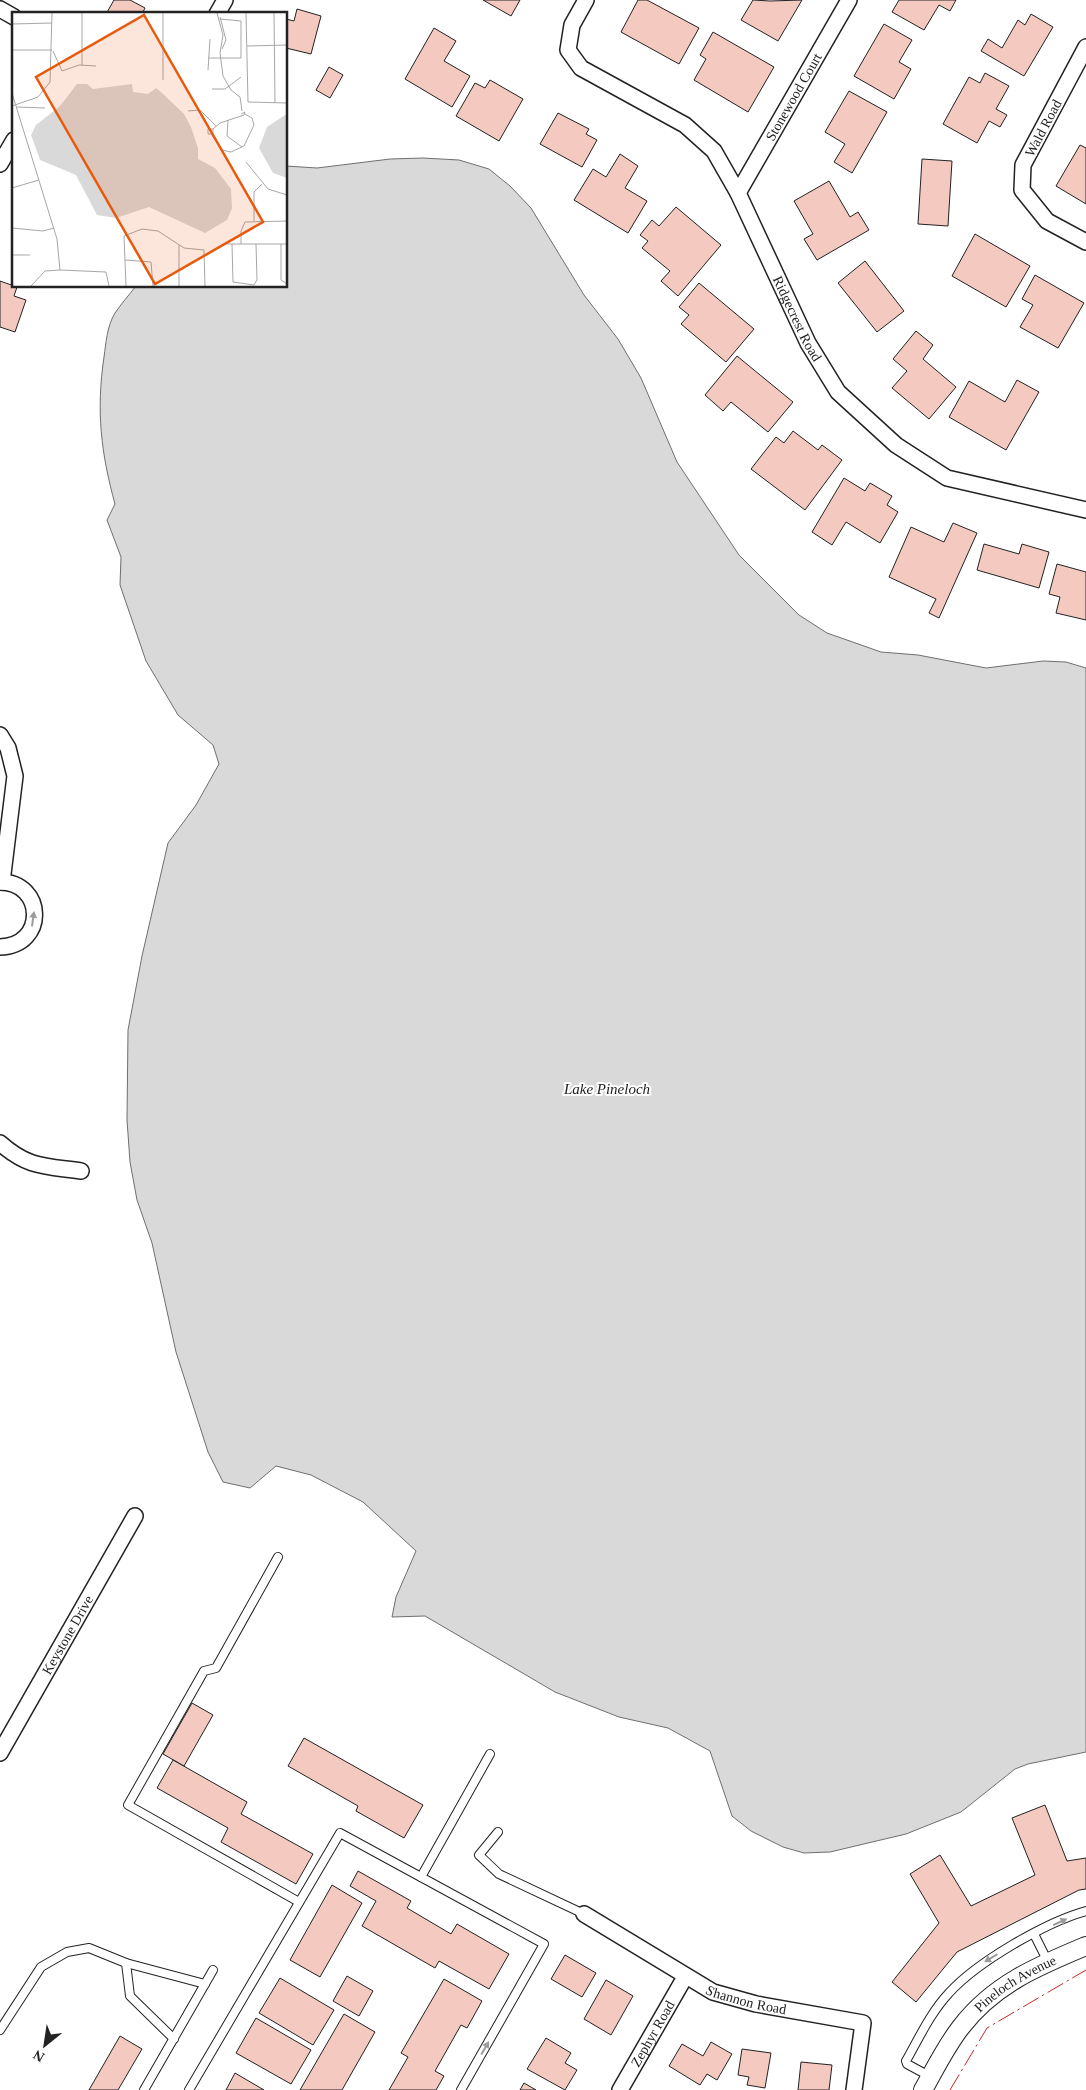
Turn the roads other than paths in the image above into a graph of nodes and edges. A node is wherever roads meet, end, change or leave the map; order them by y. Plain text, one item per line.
1 (225, 0) edge
2 (586, 0) edge
3 (848, 0) edge
4 (0, 9) edge
5 (218, 12) edge
6 (12, 16) edge
7 (1086, 48) edge
8 (12, 143) edge
9 (0, 164) edge
10 (738, 194) junction
11 (1086, 242) edge
12 (1086, 510) edge
13 (0, 735) edge
14 (1, 882) edge
15 (0, 947) edge
16 (0, 1143) edge
17 (81, 1171) dead end
18 (135, 1516) dead end
19 (278, 1557) dead end
20 (0, 1753) edge
21 (490, 1754) dead end
22 (498, 1832) dead end
23 (422, 1877) junction
24 (299, 1902) junction
25 (1086, 1911) edge
26 (584, 1914) joint
27 (1034, 1934) junction
28 (1086, 1946) edge
29 (1048, 1962) junction
30 (126, 1963) junction
31 (213, 1970) dead end
32 (685, 1977) junction
33 (205, 1984) junction
34 (0, 2030) edge
35 (174, 2039) junction
36 (927, 2083) edge
37 (144, 2090) edge
38 (189, 2090) edge
39 (461, 2090) edge
40 (620, 2090) edge
41 (854, 2090) edge

1 - 5 street
2 - 10 street, Ridgecrest Road
3 - 10 street, Stonewood Court
4 - 6 street
7 - 11 street, Wald Road
8 - 9 street
10 - 12 street, Ridgecrest Road
13 - 14 street
15 -> 14 street
16 - 17 street
18 - 20 street, Keystone Drive
19 - 24 lane
21 - 23 lane
22 - 26 lane
23 - 24 lane
39 -> 23 lane
24 - 38 lane
27 -> 25 lane
26 - 32 street, Shannon Road
27 - 29 lane
27 -> 36 lane
28 - 29 street, Pineloch Avenue
29 - 36 street, Pineloch Avenue
30 - 33 lane
30 - 34 lane
30 - 35 lane
31 - 33 lane
32 - 40 street, Zephyr Road
32 - 41 street, Shannon Road
33 - 35 lane
35 - 37 lane

